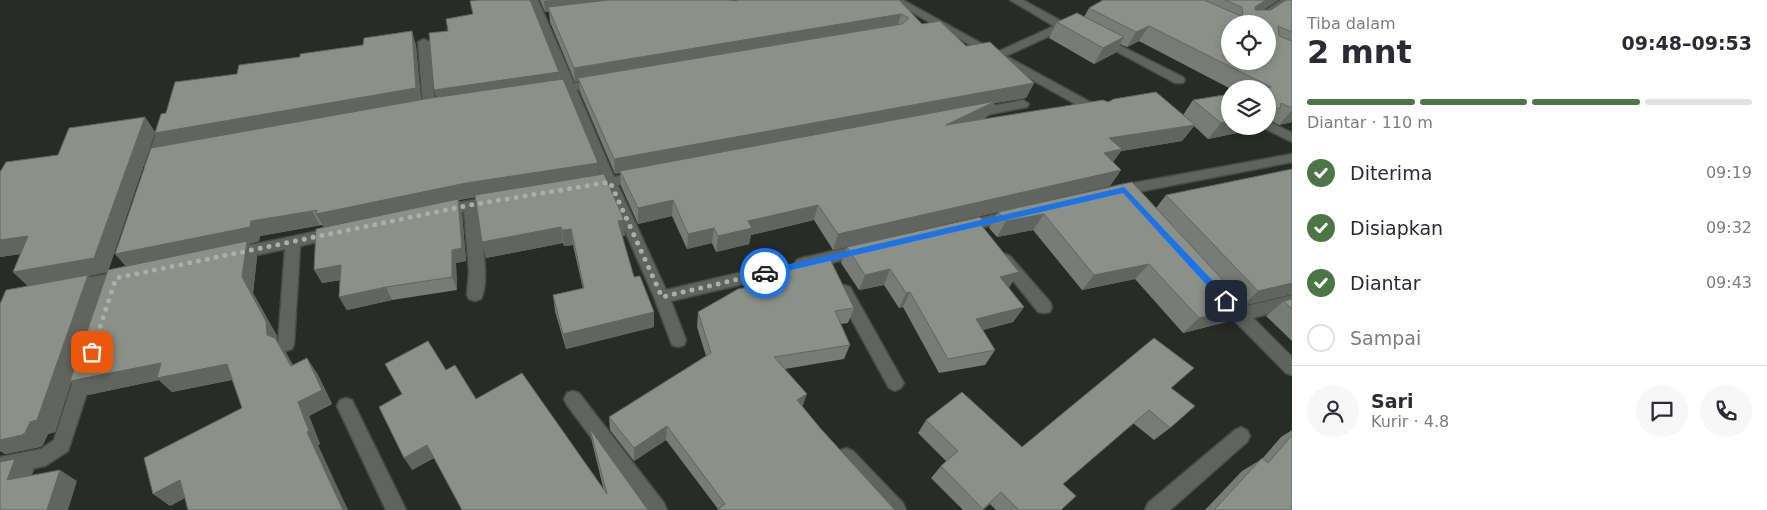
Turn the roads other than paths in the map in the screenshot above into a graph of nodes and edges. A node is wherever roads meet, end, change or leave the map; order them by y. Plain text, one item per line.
1 (533, 0) edge
2 (894, 0) edge
3 (1015, 0) edge
4 (1288, 0) edge
5 (1264, 15) edge
6 (1094, 36) edge
7 (424, 42) dead end
8 (997, 56) junction
9 (1179, 80) dead end
10 (610, 81) edge
11 (571, 88) junction
12 (533, 93) edge
13 (1023, 104) dead end
14 (429, 108) edge
15 (1100, 112) edge
16 (168, 114) edge
17 (956, 117) edge
18 (1276, 129) edge
19 (1292, 138) edge
20 (1292, 158) edge
21 (648, 175) edge
22 (149, 176) edge
23 (610, 182) junction
24 (573, 188) edge
25 (1124, 190) junction
26 (1106, 194) edge
27 (507, 199) edge
28 (1138, 204) edge
29 (470, 205) junction
30 (1031, 211) edge
31 (423, 215) edge
32 (975, 224) junction
33 (957, 228) edge
34 (349, 230) edge
35 (293, 242) junction
36 (873, 248) edge
37 (218, 257) edge
38 (826, 259) junction
39 (122, 260) edge
40 (135, 275) edge
41 (116, 278) junction
42 (1212, 285) edge
43 (58, 289) edge
44 (475, 295) dead end
45 (110, 297) edge
46 (662, 297) junction
47 (1292, 301) edge
48 (1044, 307) dead end
49 (1238, 315) junction
50 (678, 340) dead end
51 (286, 344) dead end
52 (92, 352) edge
53 (1292, 368) edge
54 (895, 383) dead end
55 (573, 399) dead end
56 (346, 406) dead end
57 (1241, 436) dead end
58 (836, 446) edge
59 (0, 466) edge
60 (396, 510) edge
61 (657, 510) edge
62 (896, 510) edge
63 (1155, 510) edge

1 - 11 street
2 - 8 street
3 - 8 street
4 - 5 street
6 - 9 street
7 - 14 street
8 - 15 street
10 - 11 street
11 - 12 street
11 - 23 street
13 - 17 street
16 - 22 street
18 - 19 street
20 - 25 street
21 - 23 street
23 - 24 street
23 - 46 street
25 - 26 street
25 - 28 street
27 - 29 street
29 - 31 street
29 - 44 street
30 - 32 street
32 - 33 street
32 - 48 street
34 - 35 street
35 - 37 street
35 - 51 street
36 - 38 street
38 - 46 street
38 - 54 street
39 - 41 street
40 - 41 street
41 - 43 street
41 - 45 street
42 - 49 street
46 - 50 street
47 - 49 street
49 - 53 street
52 - 59 street
55 - 61 street
56 - 60 street
57 - 63 street
58 - 62 street

